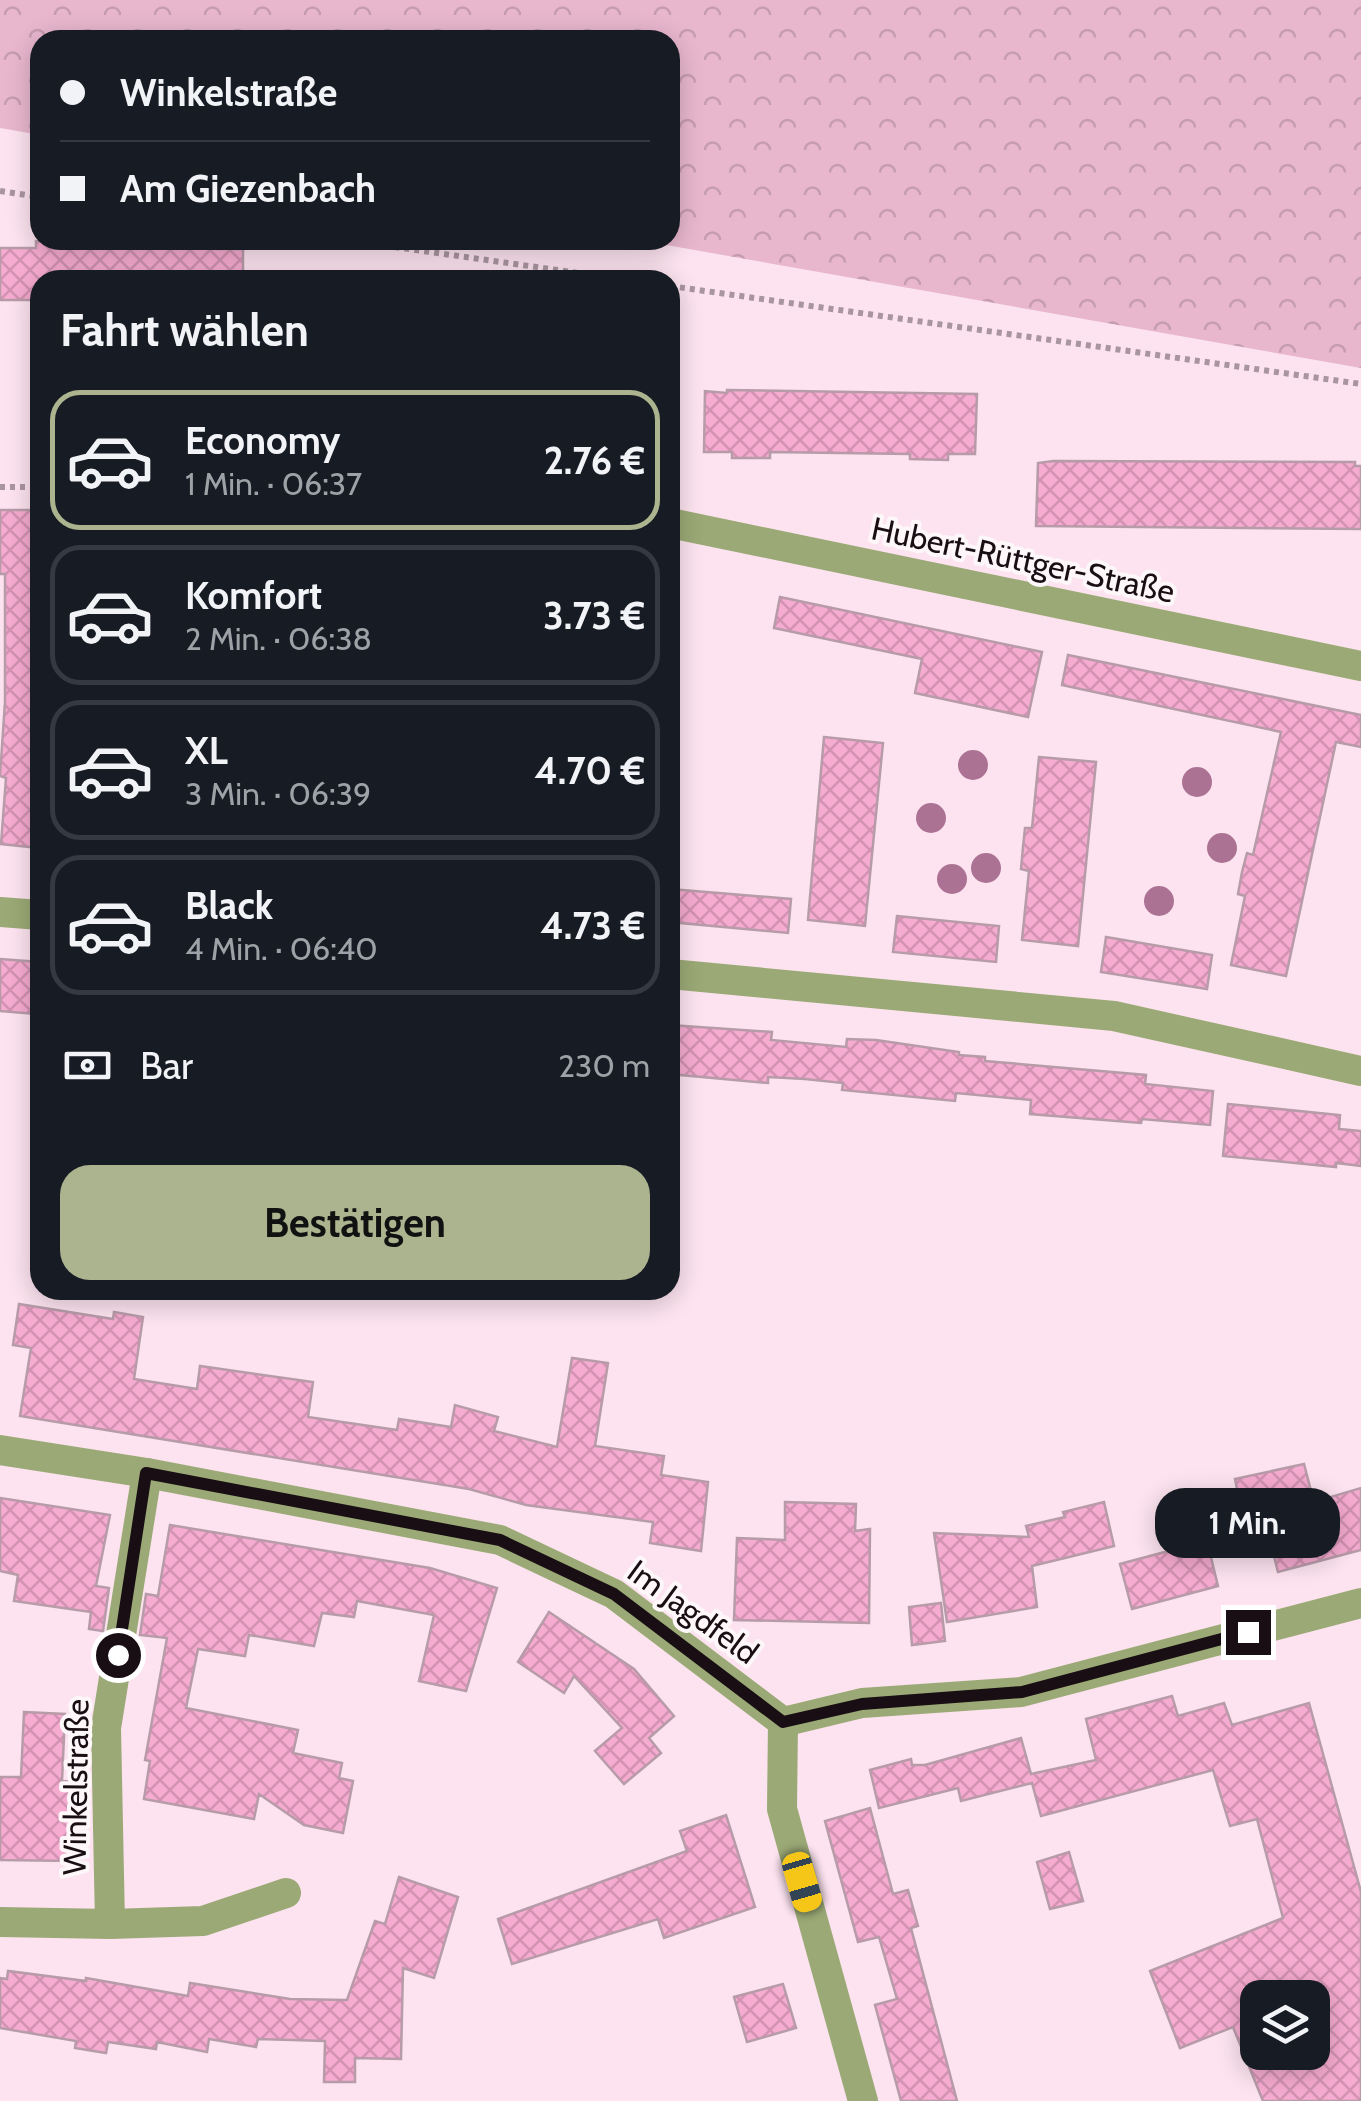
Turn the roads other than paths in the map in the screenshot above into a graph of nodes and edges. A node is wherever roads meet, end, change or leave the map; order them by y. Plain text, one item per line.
1 (680, 524) edge
2 (1361, 666) edge
3 (0, 912) edge
4 (30, 914) edge
5 (680, 975) edge
6 (1361, 1071) edge
7 (0, 1450) edge
8 (146, 1473) junction
9 (1361, 1603) edge
10 (783, 1722) junction
11 (286, 1893) dead end
12 (0, 1922) edge
13 (110, 1924) junction
14 (863, 2101) edge

1 - 2 street, Hubert-Rüttger-Straße
3 - 4 street
5 - 6 street
7 - 8 street, Im Jagdfeld
8 - 10 street, Im Jagdfeld
8 - 13 street, Winkelstraße
9 - 10 street
10 - 14 street
11 - 13 street, Winkelstraße
12 - 13 street, Winkelstraße

